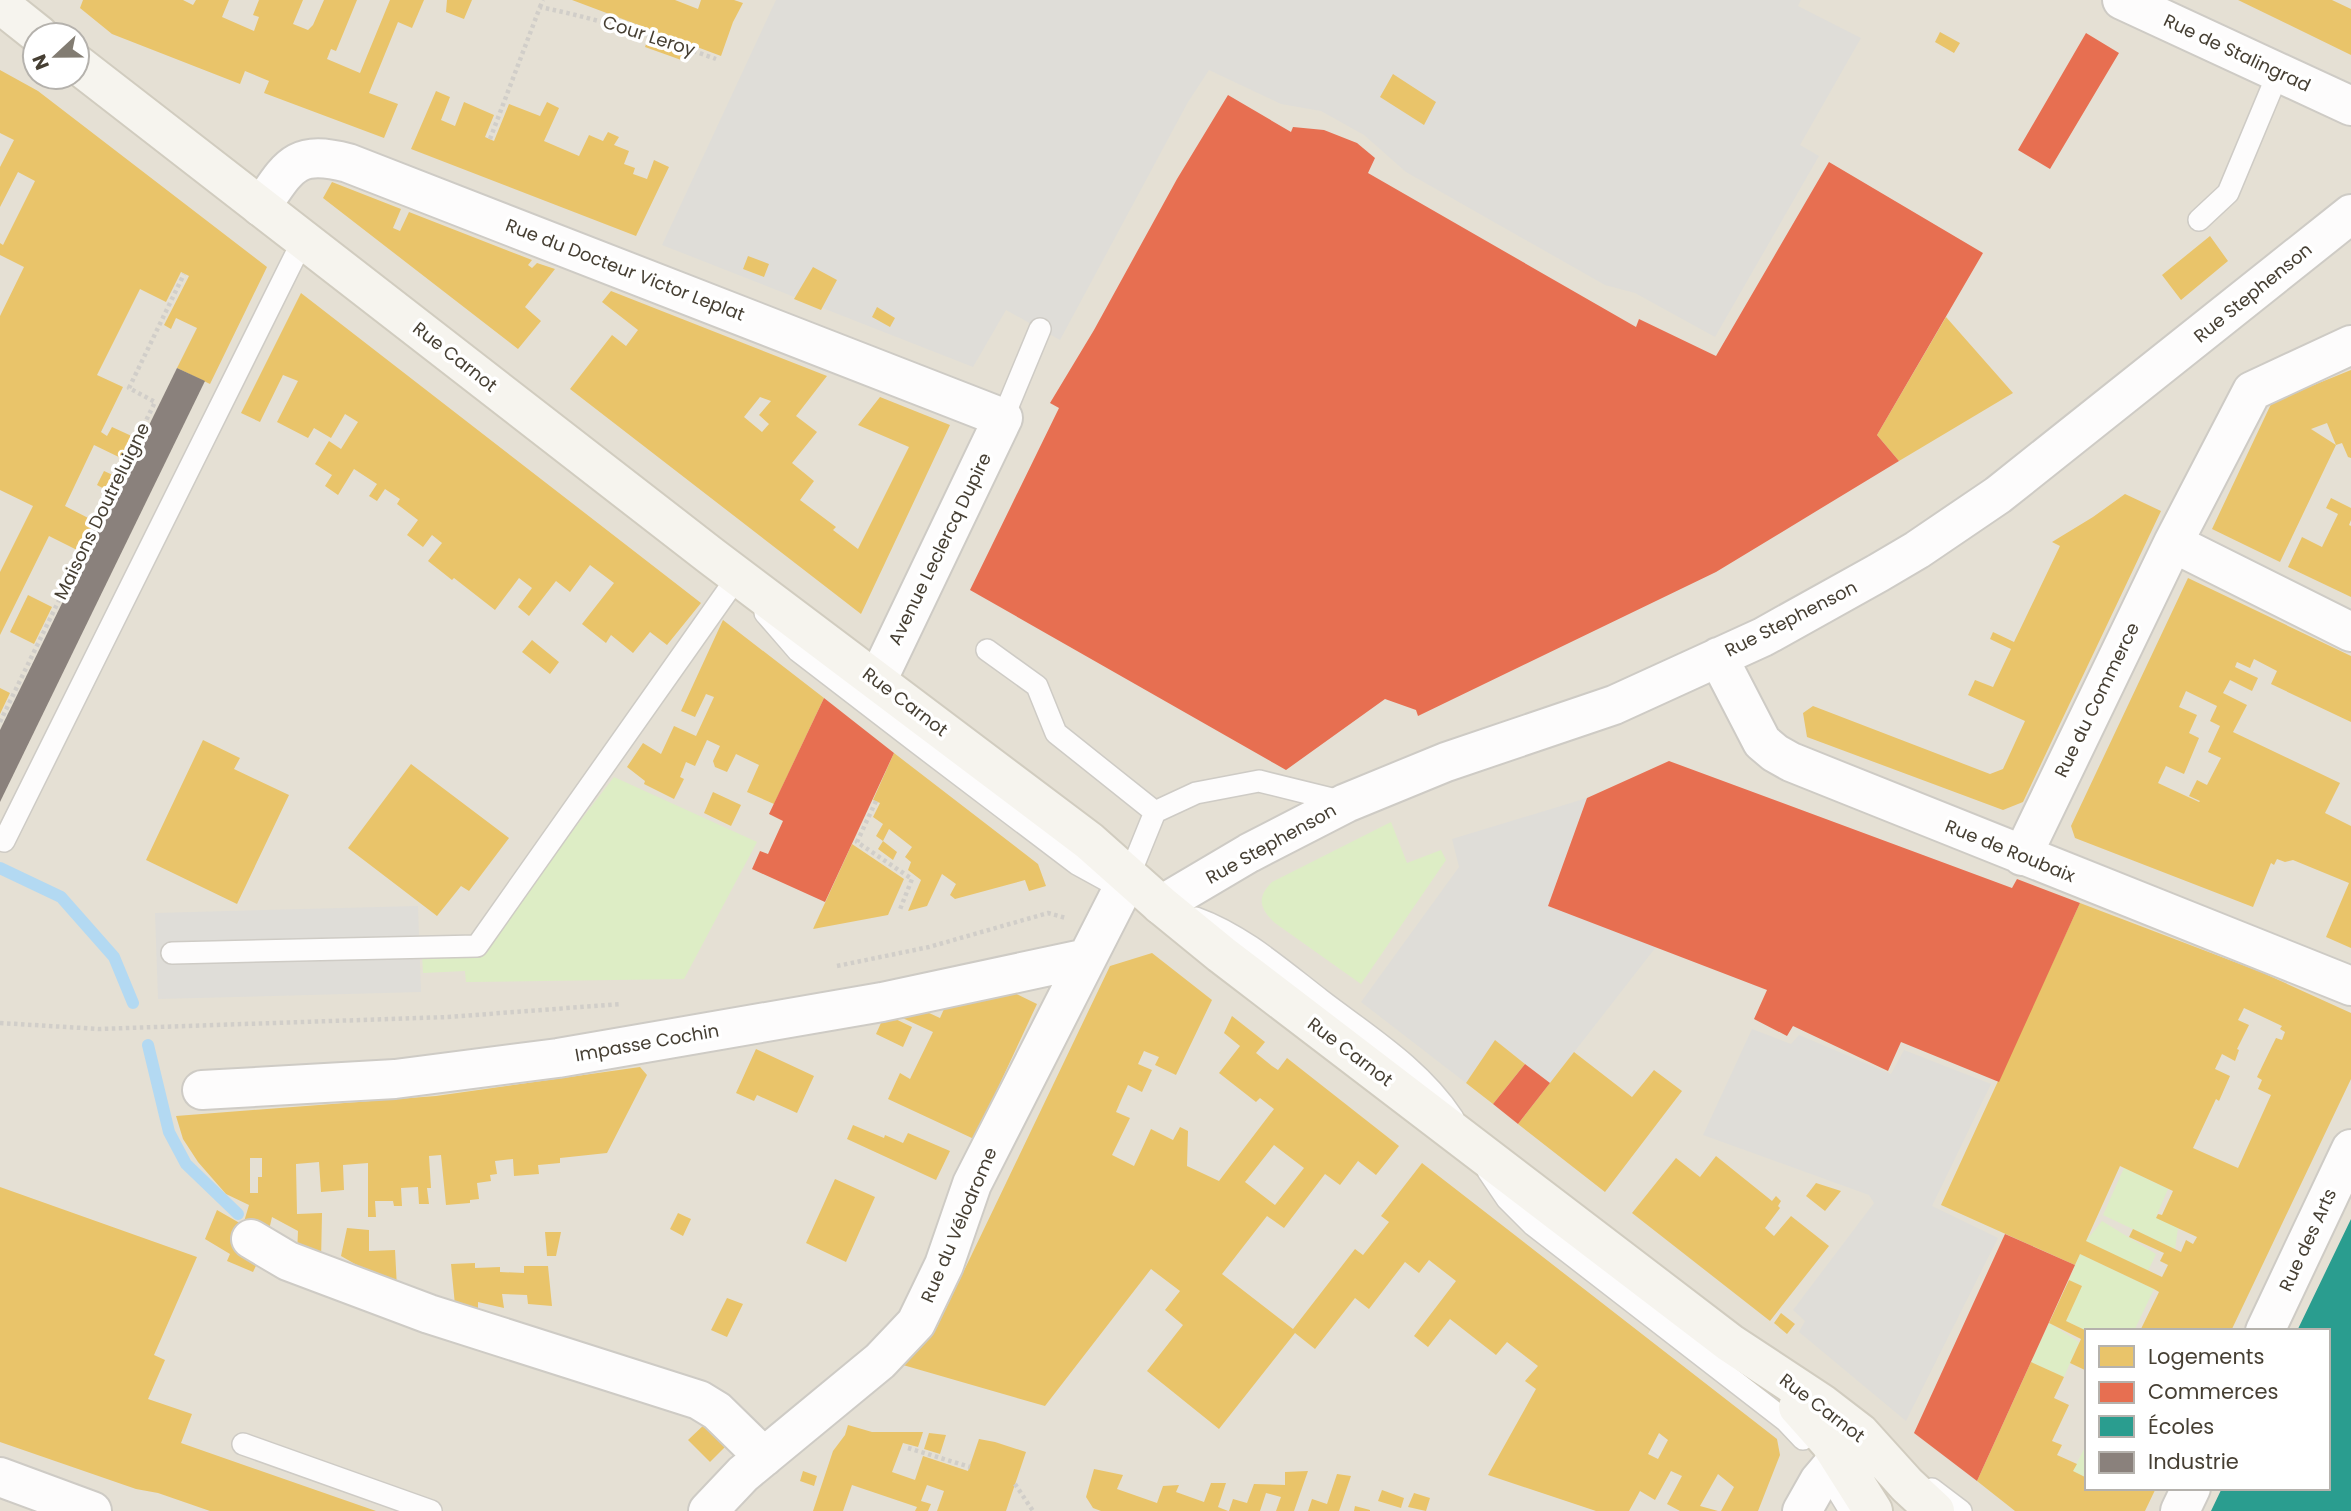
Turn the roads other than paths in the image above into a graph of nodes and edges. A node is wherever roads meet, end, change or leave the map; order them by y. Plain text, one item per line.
1 (2122, 0) edge
2 (2279, 71) junction
3 (91, 75) edge
4 (2351, 106) edge
5 (261, 207) junction
6 (2351, 214) edge
7 (2199, 219) dead end
8 (303, 240) junction
9 (1040, 329) dead end
10 (2351, 345) edge
11 (1003, 418) junction
12 (2173, 543) junction
13 (738, 576) junction
14 (2351, 632) edge
15 (987, 650) dead end
16 (1718, 657) junction
17 (877, 681) junction
18 (1346, 803) junction
19 (1155, 812) junction
20 (4, 841) dead end
21 (2022, 856) junction
22 (1125, 883) junction
23 (1161, 905) junction
24 (172, 953) dead end
25 (1087, 958) junction
26 (2351, 986) edge
27 (202, 1090) dead end
28 (1470, 1143) junction
29 (2351, 1149) edge
30 (251, 1240) dead end
31 (2266, 1329) edge
32 (243, 1444) dead end
33 (1842, 1454) junction
34 (764, 1457) junction
35 (0, 1477) edge
36 (2190, 1490) edge
37 (92, 1511) edge
38 (431, 1511) edge
39 (709, 1511) edge
40 (1802, 1511) edge
41 (1850, 1511) edge
42 (1873, 1511) edge
43 (1935, 1511) edge
44 (1961, 1511) edge
45 (2180, 1511) edge

1 - 2 street, Rue de Stalingrad
2 - 4 street, Rue de Stalingrad
2 - 7 lane
3 - 5 main road, Rue Carnot
5 - 8 main road, Rue Carnot
5 - 11 street, Rue du Docteur Victor Leplat
6 - 16 street, Rue Stephenson
8 - 13 main road, Rue Carnot
8 - 20 lane
9 - 11 lane
10 - 12 street, Rue du Commerce
11 - 17 street, Avenue Leclercq Dupire
12 - 14 street
12 - 21 street, Rue du Commerce
13 - 17 main road, Rue Carnot
13 - 22 lane
13 - 24 lane
15 - 19 lane
16 - 18 street, Rue Stephenson
16 - 21 street, Rue de Roubaix
17 - 22 main road, Rue Carnot
18 - 19 lane
18 - 23 street, Rue Stephenson
19 - 22 lane
21 - 26 street, Rue de Roubaix
22 - 23 main road, Rue Carnot
22 - 25 street, Rue du Vélodrome
23 - 28 main road, Rue Carnot
25 - 27 street, Impasse Cochin
25 - 34 street, Rue du Vélodrome
28 - 33 main road, Rue Carnot
28 - 33 lane
29 - 31 street, Rue des Arts
30 - 34 street
32 - 38 lane
33 - 40 street
33 - 41 lane
33 - 42 main road, Rue Carnot
33 - 43 main road, Rue Carnot
33 - 44 lane
34 - 39 street, Rue du Vélodrome
35 - 37 street
36 - 45 street

